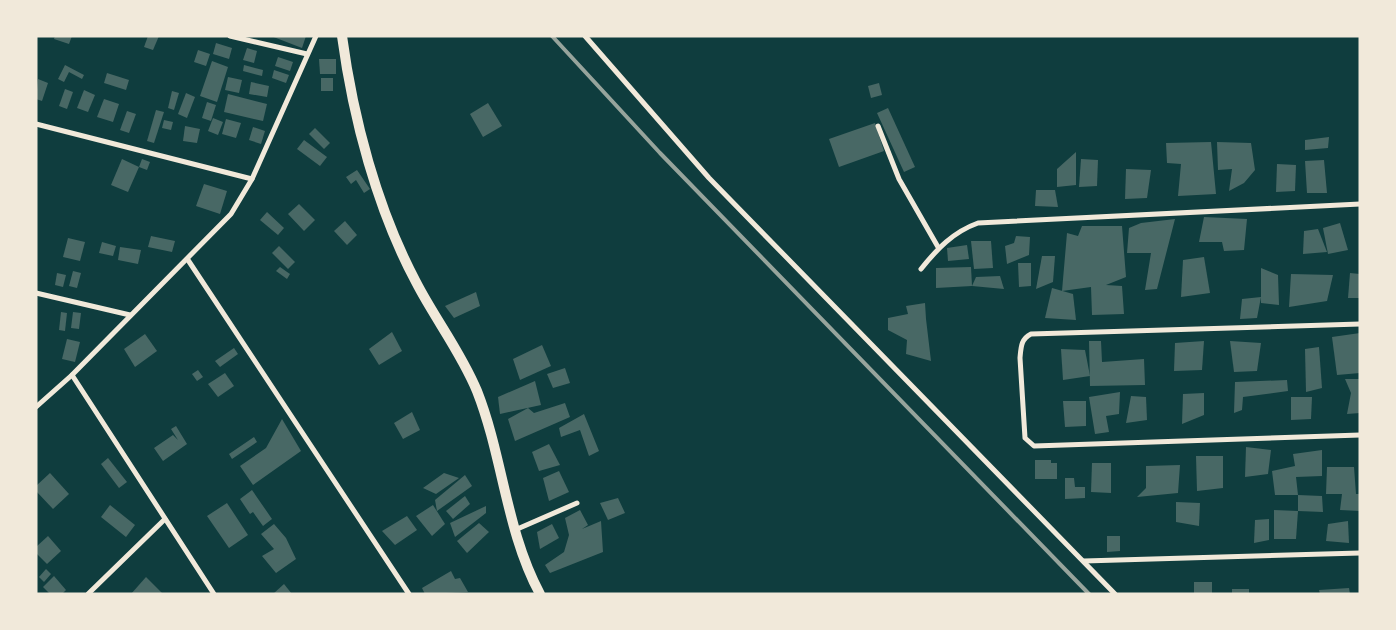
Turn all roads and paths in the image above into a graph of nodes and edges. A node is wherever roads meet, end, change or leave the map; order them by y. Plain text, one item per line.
1 (230, 36) edge
2 (316, 36) edge
3 (342, 36) edge
4 (586, 36) edge
5 (307, 54) junction
6 (36, 124) edge
7 (878, 126) dead end
8 (252, 179) junction
9 (1360, 204) edge
10 (938, 247) junction
11 (188, 260) junction
12 (921, 269) dead end
13 (36, 293) edge
14 (130, 315) junction
15 (1360, 324) edge
16 (72, 375) junction
17 (36, 407) edge
18 (1360, 435) edge
19 (577, 503) dead end
20 (165, 519) junction
21 (514, 530) junction
22 (1360, 553) edge
23 (1084, 561) junction
24 (88, 594) edge
25 (214, 594) edge
26 (409, 594) edge
27 (540, 594) edge
28 (1116, 594) edge

1 - 5 street
2 - 5 street
3 - 21 main road
4 - 23 street
5 - 8 street
6 - 8 street
7 - 10 street
8 - 11 street
9 - 10 street
10 - 12 street
11 - 14 street
11 - 26 street
13 - 14 street
14 - 16 street
15 - 18 street
16 - 17 street
16 - 20 street
19 - 21 street
20 - 24 street
20 - 25 street
21 - 27 main road
22 - 23 street
23 - 28 street

